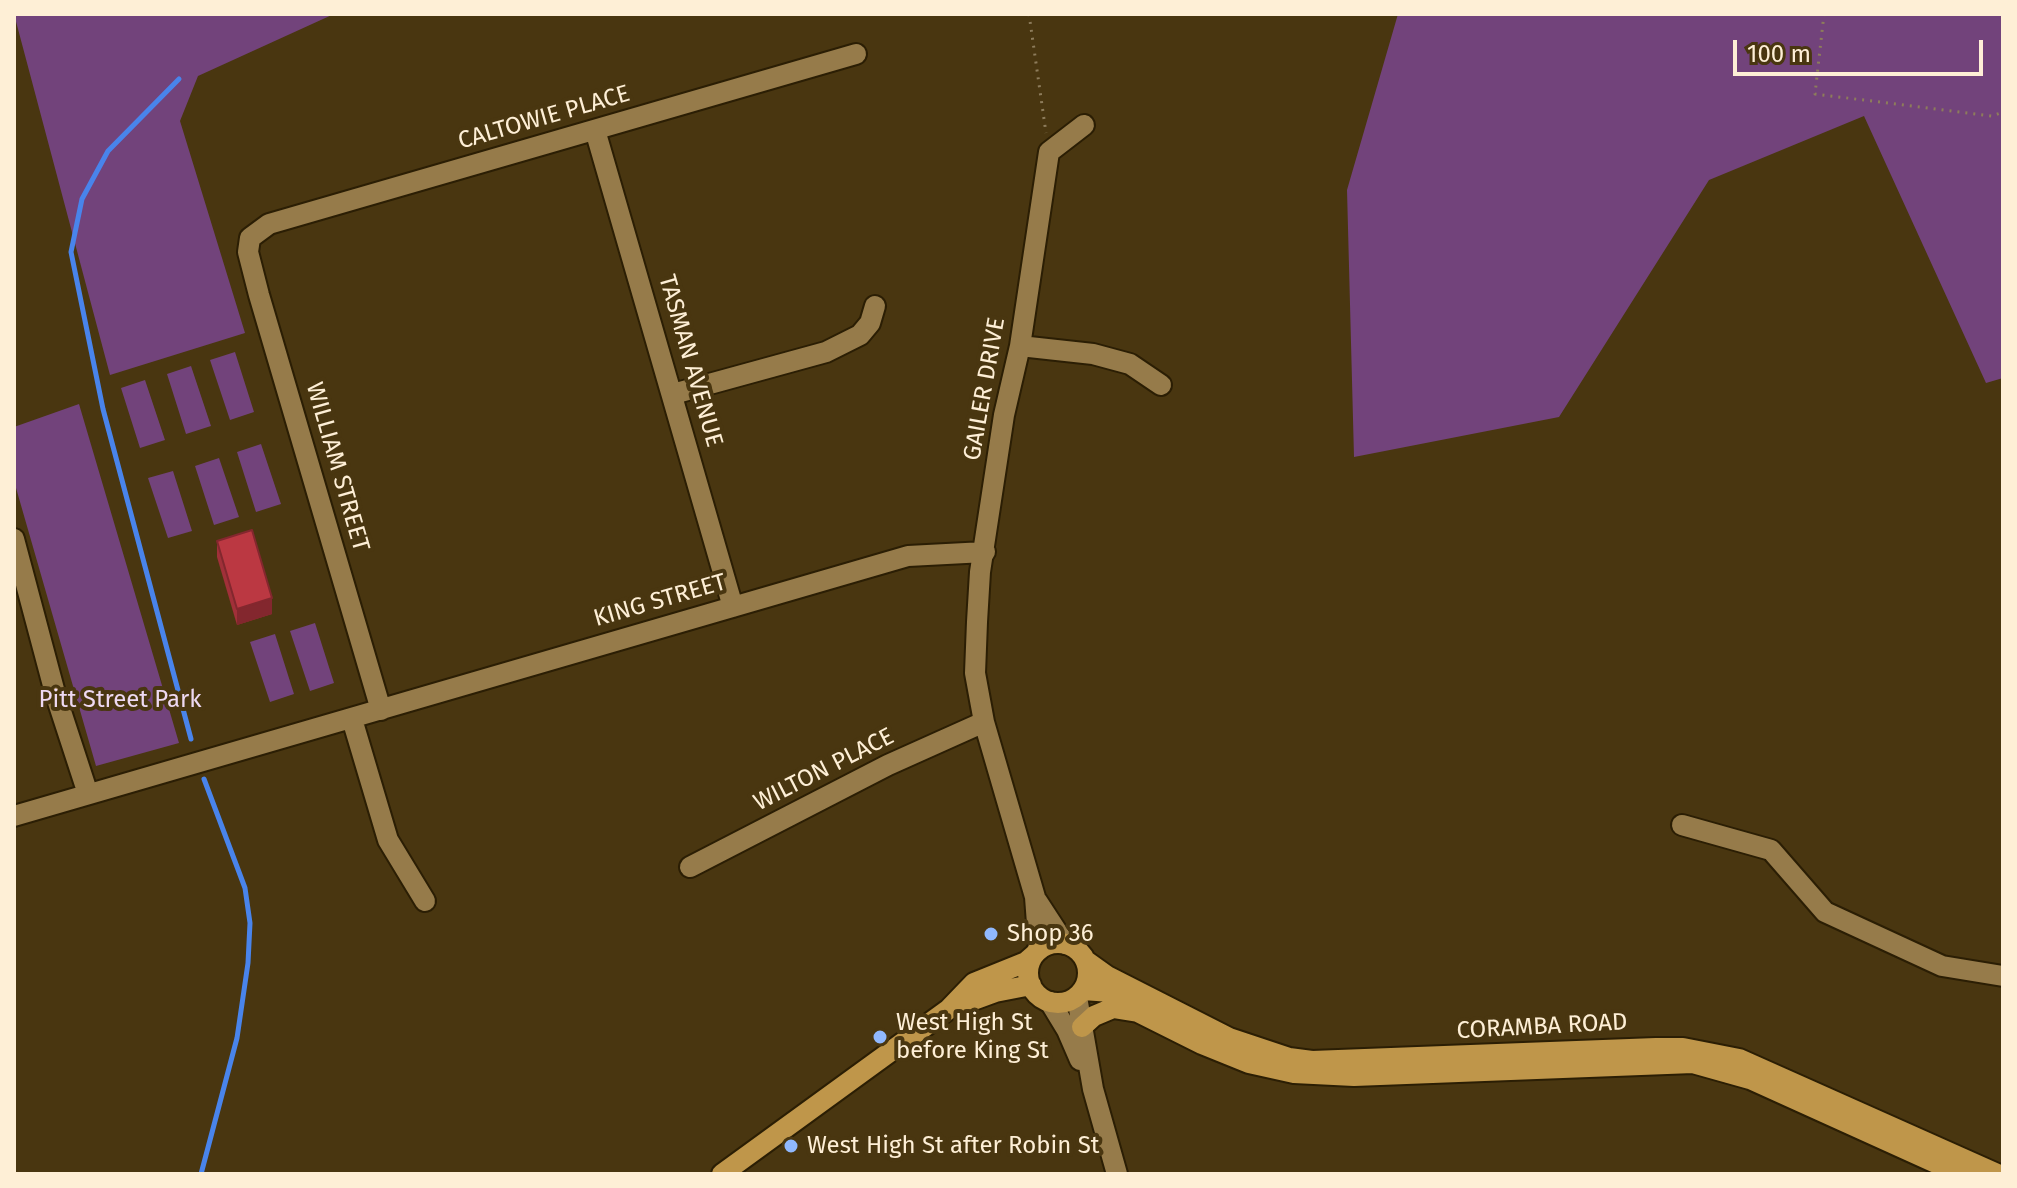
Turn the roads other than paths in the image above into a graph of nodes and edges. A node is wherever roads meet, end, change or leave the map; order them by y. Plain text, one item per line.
1 (856, 54) dead end
2 (1084, 125) dead end
3 (595, 130) junction
4 (250, 238) joint
5 (875, 306) dead end
6 (1020, 346) junction
7 (1161, 385) dead end
8 (673, 394) junction
9 (14, 539) edge
10 (985, 552) junction
11 (733, 607) junction
12 (381, 710) junction
13 (352, 719) junction
14 (984, 722) junction
15 (88, 794) junction
16 (14, 816) edge
17 (1682, 825) dead end
18 (690, 867) dead end
19 (1035, 897) junction
20 (425, 901) dead end
21 (1065, 944) junction
22 (1037, 952) junction
23 (1086, 961) junction
24 (2003, 976) edge
25 (1031, 985) junction
26 (1080, 993) junction
27 (1050, 1002) junction
28 (949, 1009) junction
29 (1138, 1012) junction
30 (1082, 1027) junction
31 (1093, 1089) junction
32 (722, 1174) edge
33 (1117, 1174) edge
34 (1960, 1174) edge
35 (1997, 1174) edge

1 - 3 street, CALTOWIE PLACE
2 - 6 street, GAILER DRIVE
3 - 4 street, CALTOWIE PLACE
3 - 8 street, TASMAN AVENUE
4 - 12 street, WILLIAM STREET
5 - 8 street
6 - 7 street
6 - 10 street, GAILER DRIVE
8 - 11 street, TASMAN AVENUE
9 - 15 street
10 - 11 street, KING STREET
10 - 14 street
11 - 12 street, KING STREET
12 - 13 street, KING STREET
13 - 15 street, KING STREET
13 - 20 street
14 - 18 street, WILTON PLACE
14 - 19 street
15 - 16 street, KING STREET
17 - 24 street
19 - 21 street
19 - 22 street
21 - 22 main road
21 - 23 main road
22 - 25 main road
22 - 28 main road
23 - 26 main road
23 - 35 main road, CORAMBA ROAD
25 - 27 main road
25 - 28 main road
26 - 27 main road
26 - 29 main road, CORAMBA ROAD
26 - 30 street
27 - 31 street
28 - 32 main road
29 - 30 main road
29 - 34 main road, CORAMBA ROAD
30 - 31 street
31 - 33 street

